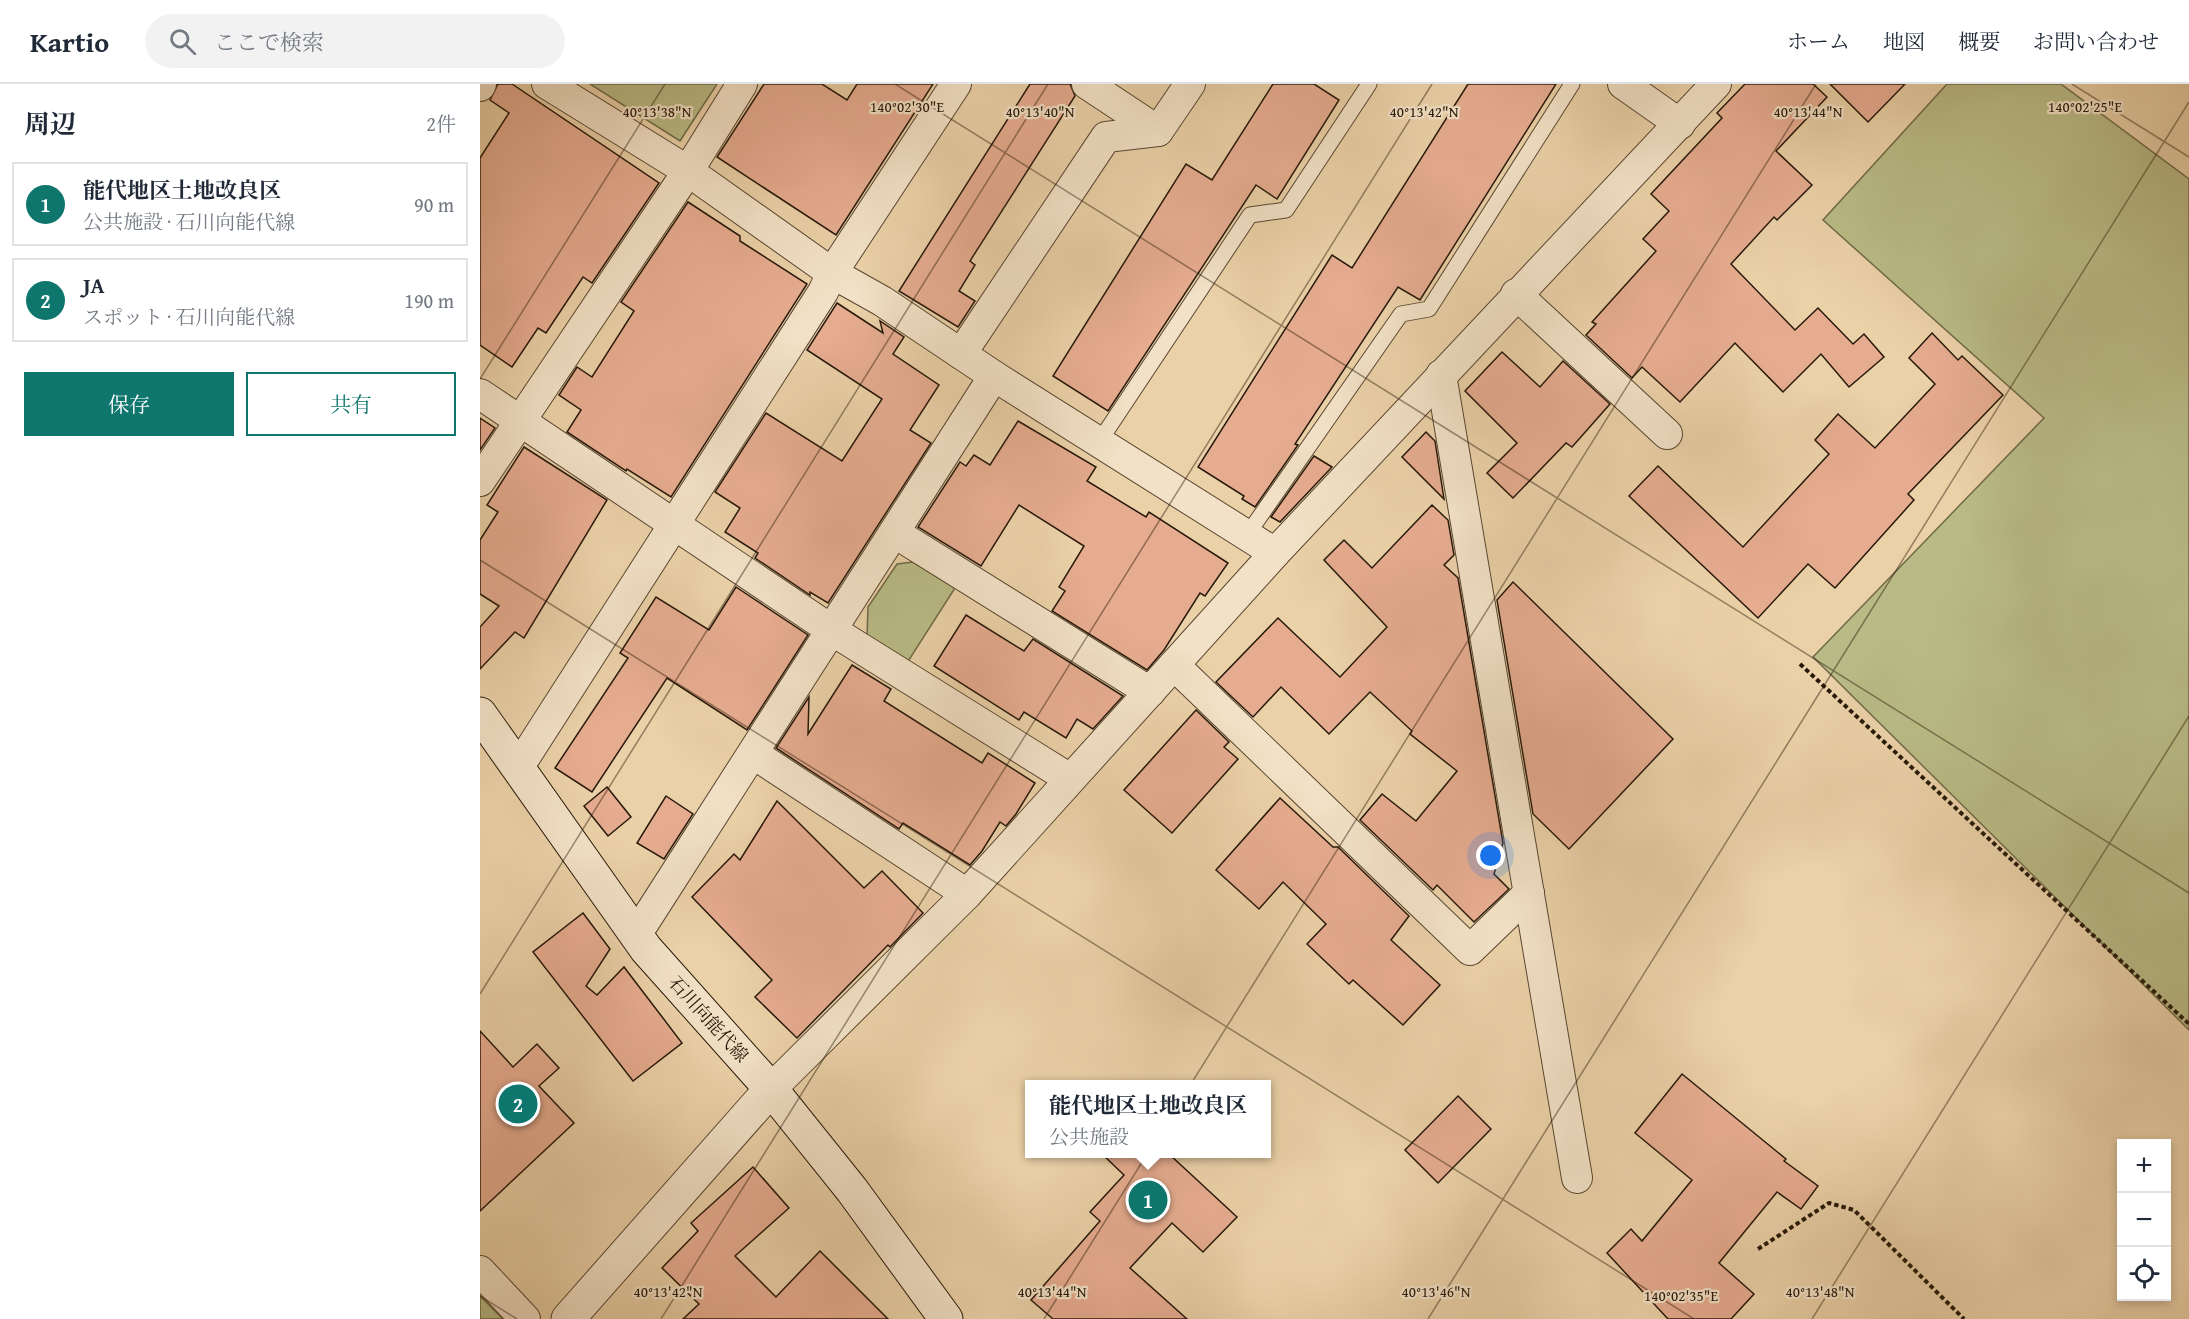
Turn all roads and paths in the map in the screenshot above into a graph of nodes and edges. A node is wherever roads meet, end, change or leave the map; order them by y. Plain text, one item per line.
1 (546, 84) edge
2 (742, 84) edge
3 (956, 84) edge
4 (1087, 84) edge
5 (1190, 84) edge
6 (1369, 84) edge
7 (1572, 84) edge
8 (1623, 84) edge
9 (1716, 84) edge
10 (1680, 124) junction
11 (1158, 131) junction
12 (688, 171) junction
13 (832, 273) junction
14 (1516, 294) junction
15 (961, 354) junction
16 (1441, 375) junction
17 (994, 376) junction
18 (480, 394) edge
19 (520, 421) junction
20 (1667, 434) dead end
21 (1099, 442) junction
22 (480, 481) edge
23 (673, 524) junction
24 (895, 533) junction
25 (1247, 536) junction
26 (1275, 552) junction
27 (833, 631) junction
28 (1800, 664) dead end
29 (1174, 665) junction
30 (1150, 692) junction
31 (480, 714) edge
32 (754, 754) junction
33 (518, 768) junction
34 (1070, 779) junction
35 (1529, 893) junction
36 (968, 894) junction
37 (636, 935) junction
38 (2189, 1024) edge
39 (771, 1089) junction
40 (1577, 1178) dead end
41 (1758, 1249) dead end
42 (480, 1271) edge
43 (525, 1319) edge
44 (568, 1319) edge
45 (946, 1319) edge
46 (1964, 1319) edge

1 - 12 street
2 - 12 street
3 - 13 street
4 - 11 street
5 - 11 street
6 - 21 lane
7 - 25 lane
8 - 10 street
9 - 10 street
10 - 14 street
11 - 15 street
12 - 13 street
12 - 19 street
13 - 15 street
13 - 23 street
14 - 16 street
14 - 20 street
15 - 17 street
16 - 26 street
16 - 35 street
17 - 21 street
17 - 24 street
18 - 19 street
19 - 22 street
19 - 23 street
21 - 25 street
23 - 27 street
23 - 33 street
24 - 27 street
24 - 30 street
25 - 26 street
26 - 29 street
27 - 32 street
27 - 34 street
28 - 38 path
29 - 30 street
29 - 35 street
30 - 34 street
31 - 33 main road, 石川向能代線
32 - 36 street
32 - 37 street
33 - 37 main road, 石川向能代線
34 - 36 street
35 - 40 street
36 - 39 street
37 - 39 main road, 石川向能代線
39 - 44 main road
39 - 45 main road, 石川向能代線
41 - 46 path
42 - 43 street

